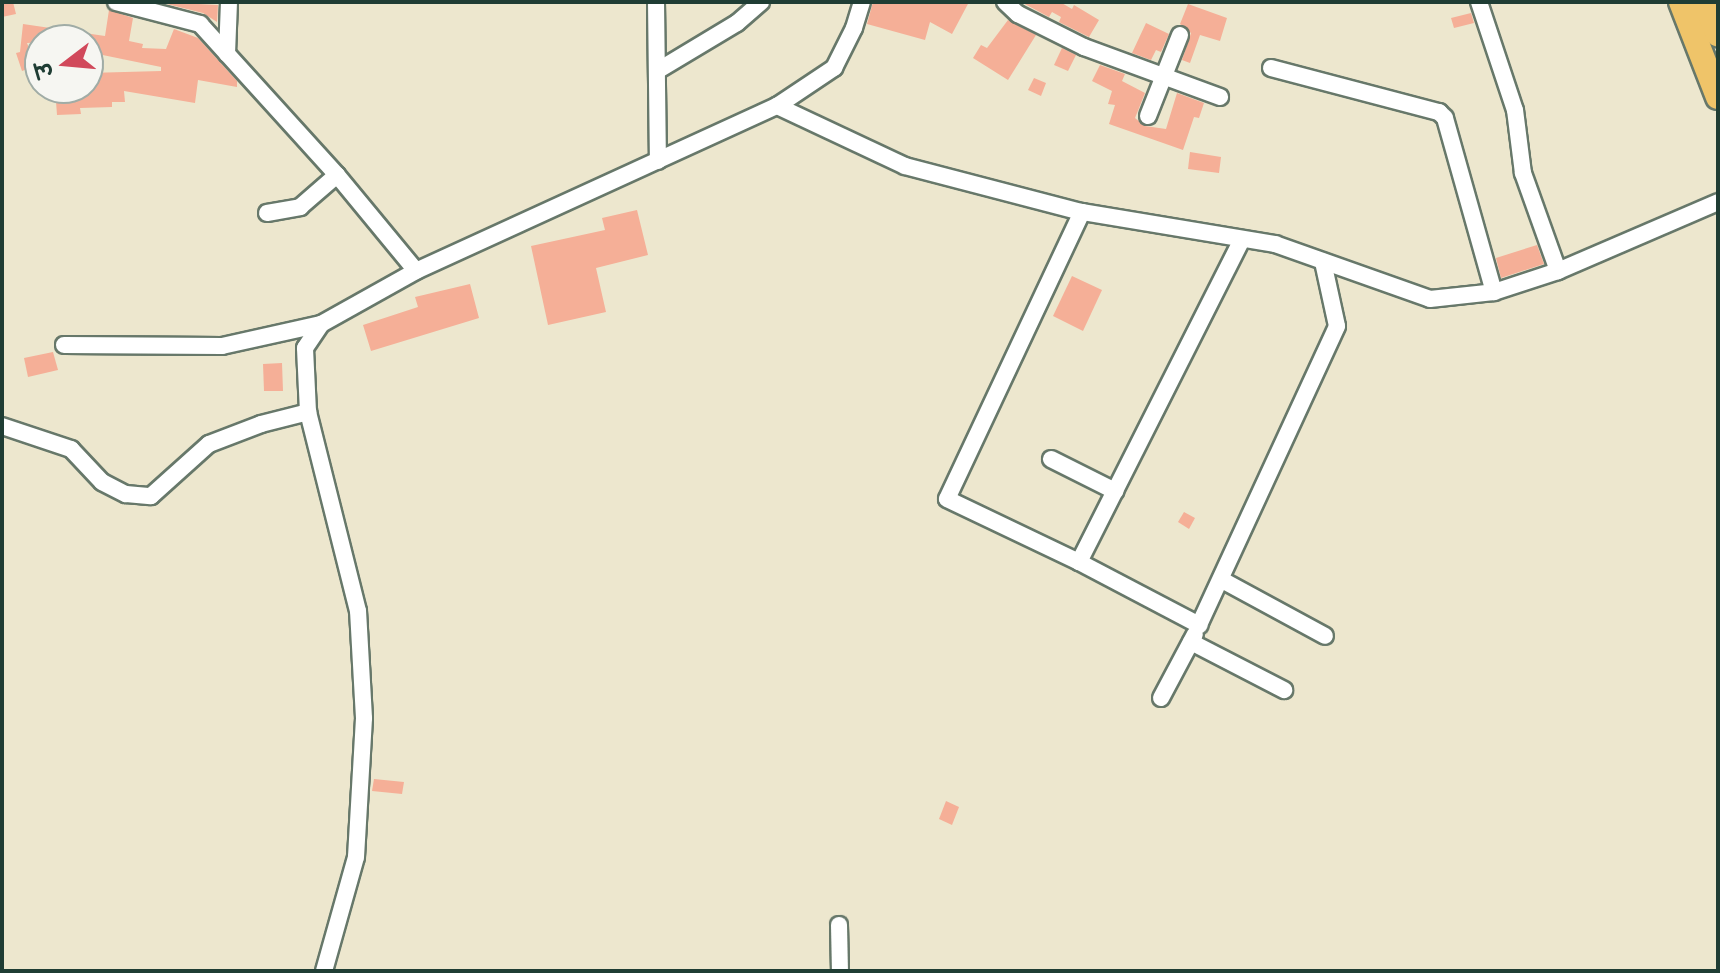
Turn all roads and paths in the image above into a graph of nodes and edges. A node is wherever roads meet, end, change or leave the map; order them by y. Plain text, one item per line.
1 (116, 2) edge
2 (229, 2) edge
3 (656, 2) edge
4 (761, 2) edge
5 (862, 2) edge
6 (1005, 2) edge
7 (1479, 2) edge
8 (1681, 2) edge
9 (1705, 2) edge
10 (1180, 35) dead end
11 (1718, 35) edge
12 (227, 54) junction
13 (1271, 68) dead end
14 (657, 71) junction
15 (1162, 76) junction
16 (1220, 97) dead end
17 (1718, 97) edge
18 (777, 106) junction
19 (1148, 116) dead end
20 (658, 161) junction
21 (337, 175) junction
22 (1718, 202) edge
23 (1082, 212) junction
24 (267, 213) dead end
25 (1242, 240) junction
26 (1323, 262) junction
27 (416, 271) junction
28 (1558, 271) junction
29 (1494, 292) junction
30 (321, 324) junction
31 (64, 345) dead end
32 (308, 412) junction
33 (2, 426) edge
34 (1051, 459) dead end
35 (1115, 491) junction
36 (1079, 562) junction
37 (1222, 580) junction
38 (1199, 625) junction
39 (1325, 636) dead end
40 (1191, 642) junction
41 (1284, 690) dead end
42 (1161, 698) dead end
43 (839, 925) dead end
44 (324, 971) edge
45 (840, 971) edge

1 - 12 street
2 - 12 street
3 - 14 street
4 - 14 street
5 - 18 street
6 - 15 street
7 - 28 street
8 - 17 main road
9 - 11 main road
10 - 15 street
12 - 21 street
13 - 29 street
14 - 20 street
15 - 16 street
15 - 19 street
18 - 20 street
18 - 23 street
20 - 27 street
21 - 24 street
21 - 27 street
22 - 28 street
23 - 25 street
23 - 36 street
25 - 26 street
25 - 35 street
26 - 29 street
26 - 37 street
27 - 30 street
28 - 29 street
30 - 31 street
30 - 32 street
32 - 33 street
32 - 44 street
34 - 35 street
35 - 36 street
36 - 38 street
37 - 38 street
37 - 39 street
38 - 40 street
40 - 41 street
40 - 42 street
43 - 45 street

